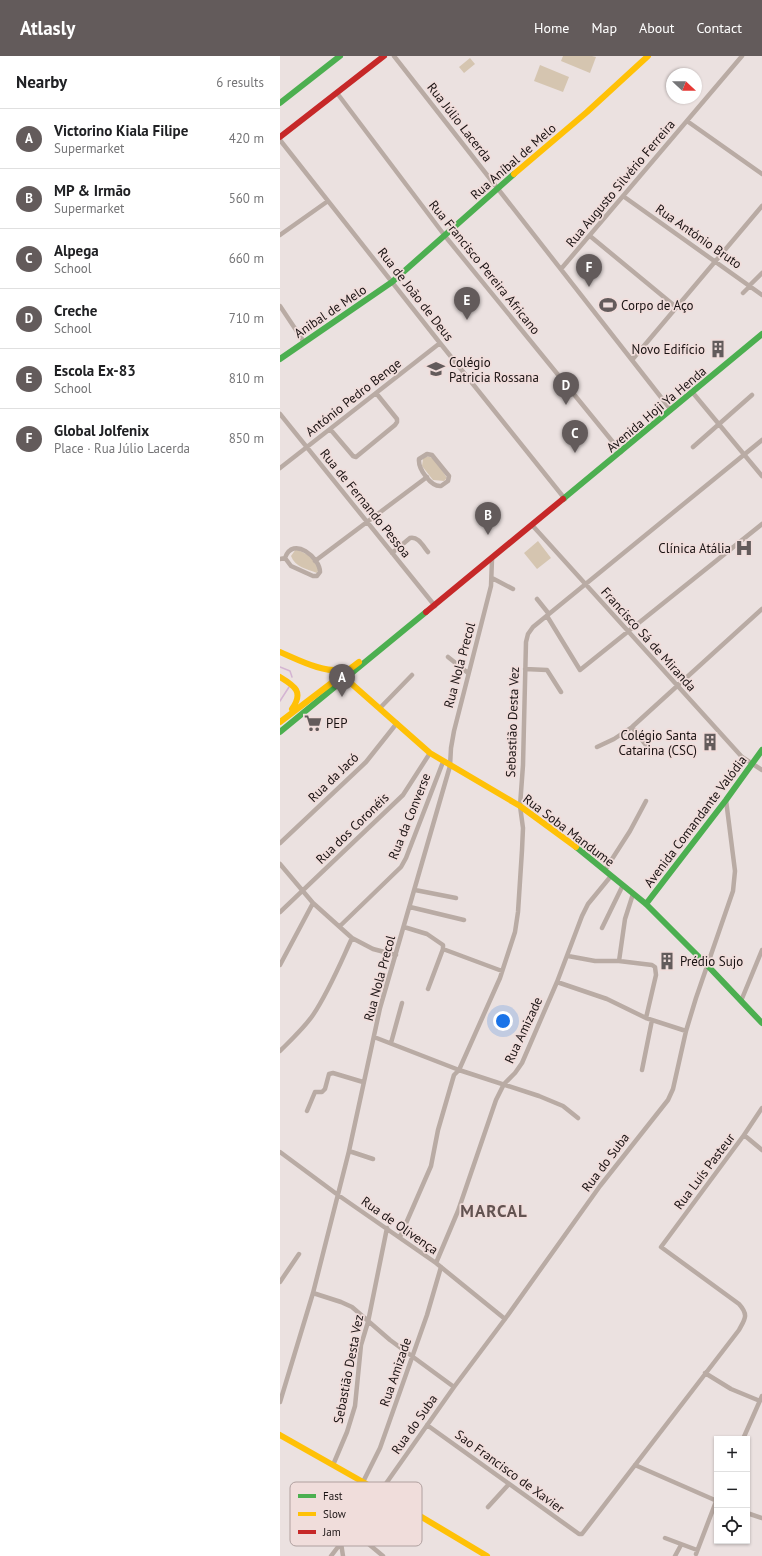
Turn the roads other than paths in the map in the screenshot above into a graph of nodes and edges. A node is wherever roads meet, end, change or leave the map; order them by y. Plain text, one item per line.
1 (340, 56) edge
2 (384, 56) edge
3 (394, 56) edge
4 (648, 56) edge
5 (742, 56) edge
6 (337, 93) junction
7 (280, 103) edge
8 (687, 121) junction
9 (280, 137) edge
10 (280, 140) edge
11 (762, 174) edge
12 (498, 189) junction
13 (623, 196) junction
14 (328, 201) junction
15 (762, 206) edge
16 (280, 236) edge
17 (445, 236) junction
18 (590, 236) junction
19 (716, 261) junction
20 (561, 269) junction
21 (762, 273) edge
22 (392, 282) junction
23 (750, 286) junction
24 (743, 293) dead end
25 (762, 295) edge
26 (280, 306) edge
27 (676, 307) junction
28 (762, 334) edge
29 (304, 342) junction
30 (440, 343) junction
31 (280, 359) edge
32 (632, 360) junction
33 (376, 393) junction
34 (693, 393) junction
35 (752, 395) dead end
36 (671, 410) junction
37 (280, 414) edge
38 (718, 423) junction
39 (330, 429) junction
40 (762, 440) edge
41 (693, 447) dead end
42 (306, 448) junction
43 (621, 452) junction
44 (744, 455) junction
45 (280, 468) edge
46 (762, 476) edge
47 (427, 477) junction
48 (565, 499) junction
49 (367, 522) junction
50 (762, 524) edge
51 (532, 525) junction
52 (428, 552) dead end
53 (392, 553) junction
54 (283, 559) edge
55 (492, 559) junction
56 (315, 561) junction
57 (492, 578) junction
58 (585, 584) junction
59 (513, 589) dead end
60 (537, 600) dead end
61 (435, 606) junction
62 (762, 609) edge
63 (548, 615) junction
64 (629, 632) junction
65 (378, 650) junction
66 (280, 652) edge
67 (448, 657) dead end
68 (350, 668) junction
69 (525, 669) junction
70 (468, 673) junction
71 (412, 675) dead end
72 (280, 677) edge
73 (345, 678) junction
74 (677, 686) junction
75 (561, 692) dead end
76 (380, 708) junction
77 (286, 717) junction
78 (280, 722) edge
79 (397, 723) junction
80 (632, 727) junction
81 (280, 732) edge
82 (597, 747) dead end
83 (649, 749) dead end
84 (762, 750) edge
85 (430, 753) junction
86 (443, 762) junction
87 (752, 764) junction
88 (450, 766) junction
89 (762, 770) edge
90 (726, 800) junction
91 (646, 801) dead end
92 (520, 806) junction
93 (280, 844) edge
94 (280, 864) edge
95 (605, 870) junction
96 (611, 876) junction
97 (623, 885) junction
98 (415, 890) junction
99 (303, 891) junction
100 (634, 894) junction
101 (456, 898) dead end
102 (313, 903) junction
103 (646, 904) junction
104 (410, 907) junction
105 (280, 912) edge
106 (464, 920) dead end
107 (340, 926) junction
108 (404, 927) junction
109 (602, 928) dead end
110 (352, 938) junction
111 (444, 949) junction
112 (762, 950) edge
113 (396, 955) junction
114 (568, 956) junction
115 (618, 961) junction
116 (280, 965) edge
117 (707, 966) junction
118 (502, 971) junction
119 (557, 982) junction
120 (428, 989) dead end
121 (741, 1001) junction
122 (402, 1003) dead end
123 (646, 1018) junction
124 (652, 1020) junction
125 (762, 1021) edge
126 (686, 1030) junction
127 (374, 1037) junction
128 (391, 1043) junction
129 (280, 1051) edge
130 (459, 1070) junction
131 (642, 1070) dead end
132 (363, 1082) junction
133 (504, 1084) junction
134 (762, 1108) edge
135 (307, 1111) dead end
136 (578, 1118) dead end
137 (744, 1135) junction
138 (762, 1150) edge
139 (349, 1151) junction
140 (280, 1152) edge
141 (373, 1159) dead end
142 (338, 1195) junction
143 (387, 1228) junction
144 (400, 1237) junction
145 (299, 1254) dead end
146 (436, 1263) junction
147 (441, 1267) junction
148 (280, 1282) edge
149 (313, 1293) junction
150 (505, 1319) junction
151 (368, 1322) junction
152 (412, 1356) junction
153 (705, 1373) junction
154 (454, 1386) junction
155 (762, 1396) edge
156 (760, 1401) junction
157 (280, 1402) edge
158 (427, 1425) junction
159 (280, 1435) edge
160 (744, 1436) edge
161 (333, 1464) junction
162 (635, 1465) junction
163 (364, 1482) joint
164 (387, 1482) edge
165 (509, 1484) junction
166 (714, 1499) edge
167 (488, 1507) dead end
168 (714, 1508) edge
169 (750, 1514) edge
170 (422, 1517) edge
171 (762, 1518) edge
172 (664, 1538) dead end
173 (681, 1545) junction
174 (339, 1546) edge
175 (341, 1546) edge
176 (372, 1546) edge
177 (331, 1556) edge
178 (343, 1556) edge
179 (383, 1556) edge
180 (487, 1556) edge
181 (674, 1556) edge

1 - 7 street
2 - 6 street
3 - 12 street, Rua Júlio Lacerda
4 - 12 street, Rua Aníbal de Melo
5 - 8 street, Rua Augusto Silvério Ferreira
6 - 9 street
6 - 17 street, Rua Francisco Pereira Africano
8 - 11 street
8 - 13 street, Rua Augusto Silvério Ferreira
10 - 14 street, Rua de João de Deus
12 - 17 street, Rua Aníbal de Melo
12 - 20 street, Rua Júlio Lacerda
13 - 18 street, Rua Augusto Silvério Ferreira
13 - 19 street, Rua António Bruto
14 - 16 street
14 - 22 street, Rua de João de Deus
15 - 19 street
17 - 22 street, Rua Aníbal de Melo
17 - 43 street, Rua Francisco Pereira Africano
18 - 20 street, Rua Augusto Silvério Ferreira
18 - 27 street
19 - 23 street, Rua António Bruto
19 - 27 street
20 - 32 street, Rua Júlio Lacerda
21 - 23 street
22 - 29 street, Anibal de Melo
22 - 30 street, Rua de João de Deus
23 - 24 street
23 - 25 street, Rua António Bruto
26 - 29 street
27 - 32 street
28 - 34 street, Avenida Hoji Ya Henda
29 - 31 street, Anibal de Melo
30 - 33 street, António Pedro Benge
30 - 48 street, Rua de João de Deus
32 - 36 street, Rua Júlio Lacerda
33 - 39 street, António Pedro Benge
33 - 39 street
34 - 36 street, Avenida Hoji Ya Henda
34 - 38 street
35 - 38 street
36 - 43 street, Avenida Hoji Ya Henda
37 - 42 street, Rua de Fernando Pessoa
38 - 41 street
38 - 44 street
39 - 42 street, António Pedro Benge
40 - 44 street, Sebastião Desta Vez
42 - 45 street, António Pedro Benge
42 - 49 street, Rua de Fernando Pessoa
43 - 48 street, Avenida Hoji Ya Henda
44 - 46 street
44 - 58 street, Sebastião Desta Vez
47 - 47 street
47 - 49 street
48 - 51 street, Avenida Hoji Ya Henda
49 - 53 street, Rua de Fernando Pessoa
49 - 56 street
50 - 64 street
51 - 55 street, Avenida Hoji Ya Henda
51 - 58 street, Francisco Sá de Miranda
52 - 53 street
53 - 61 street, Rua de Fernando Pessoa
54 - 56 street
54 - 56 street
55 - 57 street, Rua Nola Precol
55 - 61 street, Avenida Hoji Ya Henda
57 - 59 street
57 - 70 street, Rua Nola Precol
58 - 63 street, Sebastião Desta Vez
58 - 64 street, Francisco Sá de Miranda
60 - 63 street
61 - 65 street, Avenida Hoji Ya Henda
62 - 74 street
63 - 64 street
63 - 69 street, Sebastião Desta Vez
64 - 74 street, Francisco Sá de Miranda
65 - 68 street, Avenida Hoji Ya Henda
65 - 73 street, Avenida Hoji Ya Henda
66 - 68 street
67 - 70 street
68 - 77 street, Avenida Hoji Ya Henda
69 - 75 street
69 - 92 street, Sebastião Desta Vez
70 - 88 street, Rua Nola Precol
71 - 76 street
72 - 77 street
73 - 76 street, Rua Soba Mandume
73 - 81 street, Avenida Hoji Ya Henda
74 - 80 street
74 - 87 street, Francisco Sá de Miranda
76 - 79 street, Rua Soba Mandume
77 - 78 street, Avenida Hoji Ya Henda
79 - 85 street, Rua Soba Mandume
79 - 93 street, Rua da Jacó
80 - 82 street
80 - 83 street
84 - 87 street, Avenida Comandante Valódia
85 - 86 street, Rua Soba Mandume
85 - 99 street, Rua dos Coronéis
86 - 88 street, Rua Soba Mandume
86 - 107 street, Rua da Converse
87 - 89 street, Francisco Sá de Miranda
87 - 90 street, Avenida Comandante Valódia
88 - 92 street, Rua Soba Mandume
88 - 98 street, Rua Nola Precol
90 - 103 street, Avenida Comandante Valódia
90 - 117 street, Rua do Suba
91 - 95 street
92 - 95 street, Rua Soba Mandume
92 - 118 street, Sebastião Desta Vez
94 - 99 street
95 - 96 street, Rua Soba Mandume
96 - 97 street, Rua Soba Mandume
96 - 114 street, Rua Amizade
97 - 100 street, Rua Soba Mandume
97 - 109 street
98 - 101 street
98 - 104 street, Rua Nola Precol
99 - 102 street
99 - 105 street, Rua dos Coronéis
100 - 103 street, Rua Soba Mandume
100 - 115 street
102 - 107 street
102 - 116 street
103 - 117 street, Rua Soba Mandume
104 - 106 street
104 - 108 street, Rua Nola Precol
107 - 110 street
108 - 111 street
108 - 113 street, Rua Nola Precol
110 - 113 street
110 - 129 street
111 - 118 street
111 - 120 street
112 - 121 street
113 - 127 street, Rua Nola Precol
114 - 115 street
114 - 119 street, Rua Amizade
115 - 123 street
117 - 121 street, Rua Soba Mandume
117 - 126 street, Rua do Suba
118 - 130 street, Sebastião Desta Vez
119 - 123 street
119 - 133 street, Rua Amizade
121 - 125 street, Rua Soba Mandume
122 - 128 street
123 - 124 street
124 - 126 street
124 - 131 street
126 - 150 street, Rua do Suba
127 - 128 street
127 - 132 street, Rua Nola Precol
128 - 130 street
130 - 133 street
130 - 144 street, Sebastião Desta Vez
132 - 135 street
132 - 139 street, Rua Nola Precol
133 - 136 street
133 - 146 street, Rua Amizade
134 - 137 street, Rua Luís Pasteur
137 - 138 street
137 - 153 street, Rua Luís Pasteur
139 - 141 street
139 - 142 street, Rua Nola Precol
140 - 142 street, Rua de Olivença
142 - 143 street, Rua de Olivença
142 - 149 street, Rua Nola Precol
143 - 144 street, Rua de Olivença
143 - 151 street, Sebastião Desta Vez
144 - 146 street, Rua de Olivença
145 - 148 street
146 - 147 street, Rua de Olivença
147 - 150 street, Rua de Olivença
147 - 152 street, Rua Amizade
149 - 151 street
149 - 157 street, Rua Nola Precol
150 - 154 street, Rua do Suba
151 - 152 street
151 - 161 street, Sebastião Desta Vez
152 - 154 street
152 - 163 street, Rua Amizade
153 - 156 street
153 - 162 street
154 - 158 street, Rua do Suba
155 - 156 street
156 - 160 street
158 - 164 street, Rua do Suba
158 - 165 street, Sao Francisco de Xavier
159 - 161 street
161 - 163 street
162 - 165 street, Sao Francisco de Xavier
162 - 166 street
165 - 167 street
168 - 173 street
169 - 171 street
170 - 180 street
172 - 173 street
173 - 181 street
174 - 177 street, Rua do Suba
175 - 178 street
176 - 179 street

